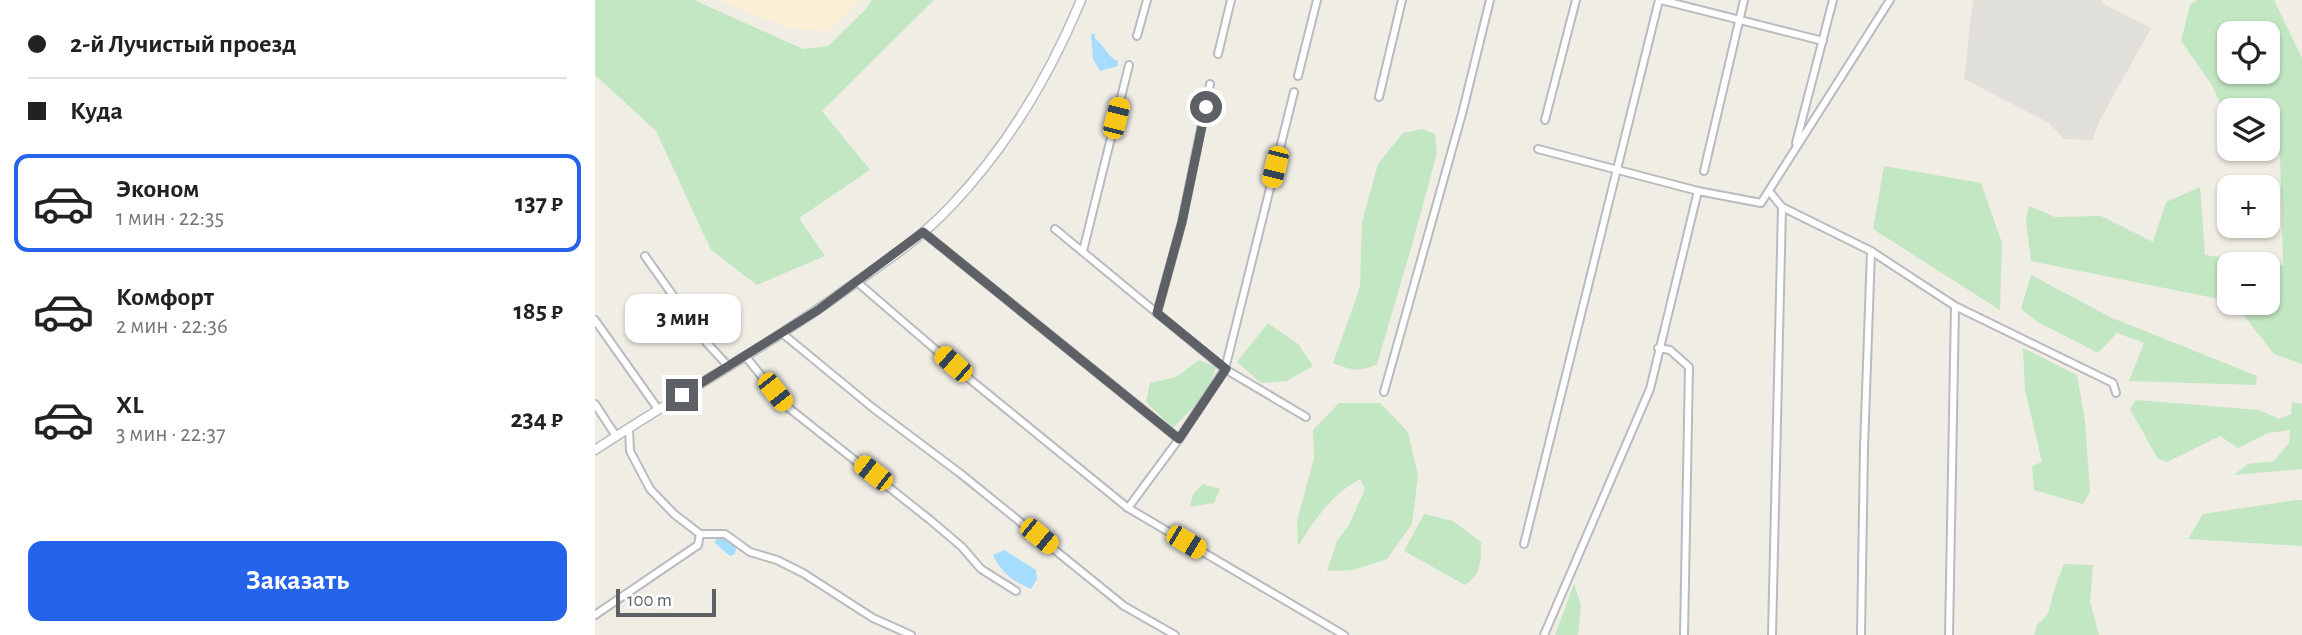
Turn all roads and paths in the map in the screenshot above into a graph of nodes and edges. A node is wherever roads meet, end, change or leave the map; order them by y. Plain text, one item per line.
1 (1081, 0) edge
2 (1147, 0) edge
3 (1231, 0) edge
4 (1317, 0) edge
5 (1402, 0) edge
6 (1490, 0) edge
7 (1576, 0) edge
8 (1660, 0) edge
9 (1744, 0) edge
10 (1833, 0) edge
11 (1890, 0) edge
12 (1739, 20) junction
13 (1137, 36) dead end
14 (1823, 41) junction
15 (1218, 54) dead end
16 (1129, 65) dead end
17 (1297, 76) dead end
18 (1210, 84) dead end
19 (1294, 92) dead end
20 (1379, 97) dead end
21 (1545, 120) dead end
22 (1795, 148) junction
23 (1538, 149) dead end
24 (1616, 171) junction
25 (1704, 171) dead end
26 (1698, 191) junction
27 (1769, 191) junction
28 (1782, 207) junction
29 (1055, 229) dead end
30 (923, 232) junction
31 (1083, 251) junction
32 (1871, 251) junction
33 (645, 256) dead end
34 (857, 282) junction
35 (1955, 306) junction
36 (1157, 313) junction
37 (595, 320) edge
38 (783, 334) junction
39 (1658, 348) junction
40 (746, 357) junction
41 (729, 367) junction
42 (1226, 369) junction
43 (1384, 392) dead end
44 (2116, 393) dead end
45 (595, 404) edge
46 (658, 409) junction
47 (1306, 417) dead end
48 (629, 428) junction
49 (616, 436) junction
50 (1179, 439) junction
51 (595, 450) edge
52 (1128, 508) junction
53 (700, 534) junction
54 (1524, 544) dead end
55 (1016, 590) dead end
56 (595, 615) edge
57 (911, 635) edge
58 (1175, 635) edge
59 (1344, 635) edge
60 (1544, 635) edge
61 (1684, 635) edge
62 (1772, 635) edge
63 (1861, 635) edge
64 (1949, 635) edge

1 - 30 street
2 - 13 street
3 - 15 street
4 - 17 street
5 - 20 street
6 - 43 street
7 - 21 street
8 - 12 street
8 - 24 street
9 - 12 street
10 - 14 street
11 - 22 street
12 - 14 street
12 - 25 street
14 - 22 street
16 - 31 street
18 - 36 street
19 - 42 street
22 - 27 street
23 - 24 street
24 - 26 street
24 - 54 street
26 - 27 street
26 - 39 street
27 - 28 street
28 - 32 street
28 - 62 street
29 - 31 street
30 - 34 street
30 - 50 street
31 - 36 street
32 - 35 street
32 - 63 street
33 - 41 street
34 - 38 street
34 - 52 street
35 - 44 street
35 - 64 street
36 - 42 street
37 - 46 street
38 - 40 street
38 - 58 street
39 - 60 street
39 - 61 street
40 - 41 street
40 - 55 street
41 - 46 street
42 - 47 street
42 - 50 street
45 - 49 street
46 - 48 street
48 - 49 street
48 - 53 street
49 - 51 street
50 - 52 street
52 - 59 street
53 - 56 street
53 - 57 street

